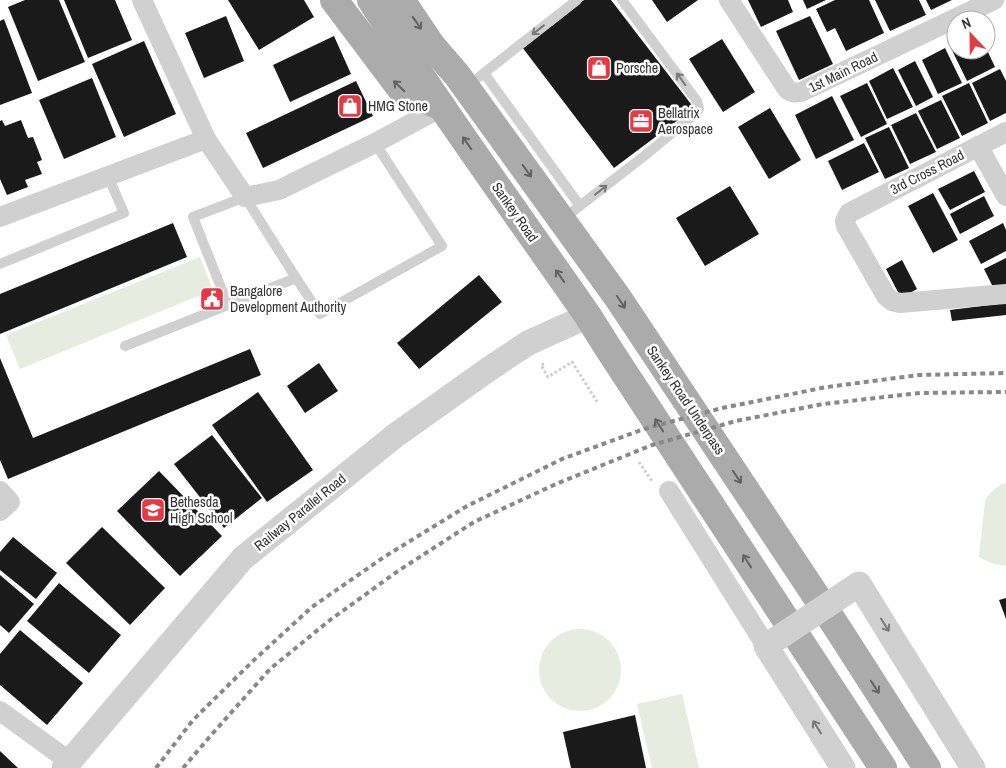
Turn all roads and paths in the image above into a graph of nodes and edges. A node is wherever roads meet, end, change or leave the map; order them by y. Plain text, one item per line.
1 (142, 0) edge
2 (334, 0) edge
3 (371, 0) edge
4 (401, 0) edge
5 (422, 0) edge
6 (576, 0) edge
7 (622, 0) edge
8 (729, 0) edge
9 (994, 0) edge
10 (469, 79) junction
11 (442, 107) junction
12 (1006, 132) edge
13 (206, 139) junction
14 (375, 143) junction
15 (978, 146) junction
16 (108, 176) junction
17 (1006, 196) edge
18 (245, 197) junction
19 (571, 213) junction
20 (0, 217) edge
21 (0, 264) edge
22 (296, 278) junction
23 (1006, 294) edge
24 (228, 305) junction
25 (588, 316) junction
26 (125, 346) dead end
27 (541, 366) dead end
28 (598, 403) dead end
29 (0, 491) edge
30 (669, 491) dead end
31 (0, 512) edge
32 (773, 641) junction
33 (0, 711) edge
34 (67, 765) edge
35 (843, 768) edge
36 (883, 768) edge
37 (927, 768) edge
38 (973, 768) edge

1 - 13 street
11 -> 2 main road
3 - 11 main road, Sankey Road
4 -> 10 main road
5 - 10 main road
6 -> 10 lane
19 -> 7 lane
8 - 9 street, 1st Main Road
10 - 19 main road
11 - 14 street
25 -> 11 main road, Sankey Road
12 - 15 street, 3rd Cross Road
13 - 16 street
13 - 18 street
14 - 18 street
14 - 22 lane
15 - 17 street
15 - 23 street, 3rd Cross Road
16 - 20 street
16 - 21 lane
18 - 22 lane
18 - 24 lane
19 -> 37 main road, Sankey Road Underpass
22 - 24 lane
24 - 26 lane
25 - 34 street, Railway Parallel Road
36 -> 25 main road
27 - 28 path
29 - 31 street
30 - 32 street
35 -> 32 street
32 -> 38 street, bridge
33 - 34 street

